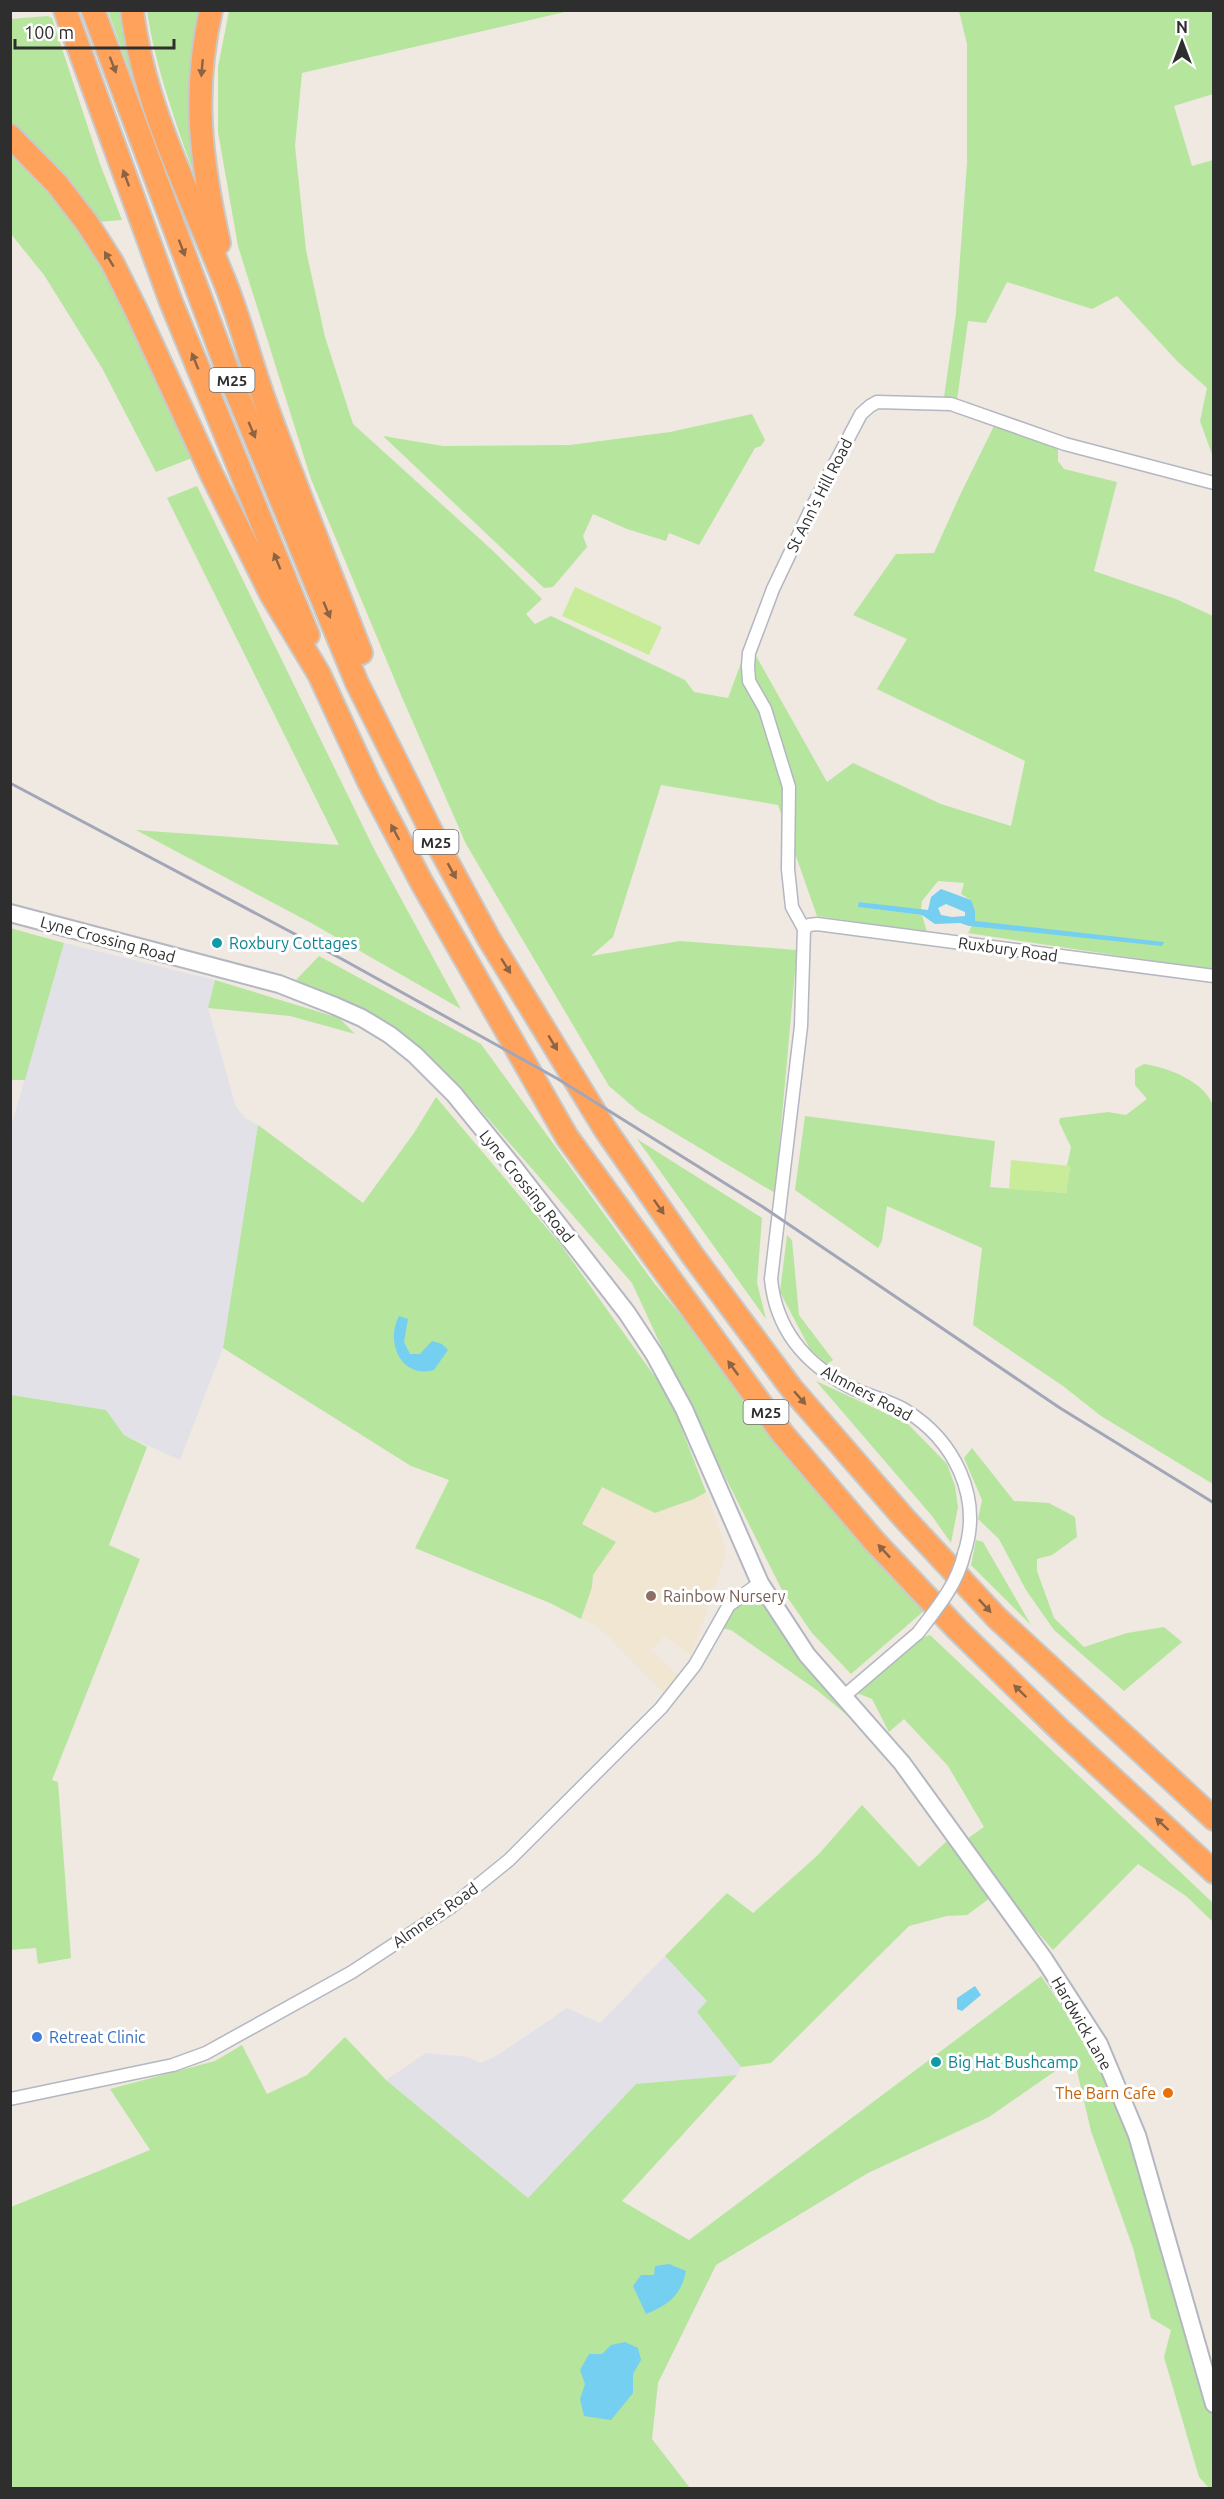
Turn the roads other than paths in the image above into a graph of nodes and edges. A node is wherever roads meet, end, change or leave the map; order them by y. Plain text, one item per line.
1 (93, 10) edge
2 (132, 10) edge
3 (211, 10) edge
4 (66, 12) edge
5 (10, 136) edge
6 (226, 286) junction
7 (1214, 483) edge
8 (319, 674) junction
9 (388, 743) junction
10 (10, 913) edge
11 (804, 929) junction
12 (1214, 976) edge
13 (760, 1583) junction
14 (843, 1697) junction
15 (1214, 1819) edge
16 (1214, 1872) edge
17 (10, 2100) edge
18 (1214, 2404) edge

1 -> 9 highway, M25
2 - 6 highway
3 -> 6 highway
8 -> 4 highway, M25
8 -> 5 highway
6 - 9 highway
7 - 11 street, St Ann's Hill Road
16 -> 8 highway, M25
9 -> 15 highway, M25
10 - 13 street, Lyne Crossing Road
11 - 12 street, Ruxbury Road
11 - 14 street, Almners Road, bridge
13 - 14 street, Lyne Crossing Road
13 - 17 street, Almners Road
14 - 18 street, Hardwick Lane

